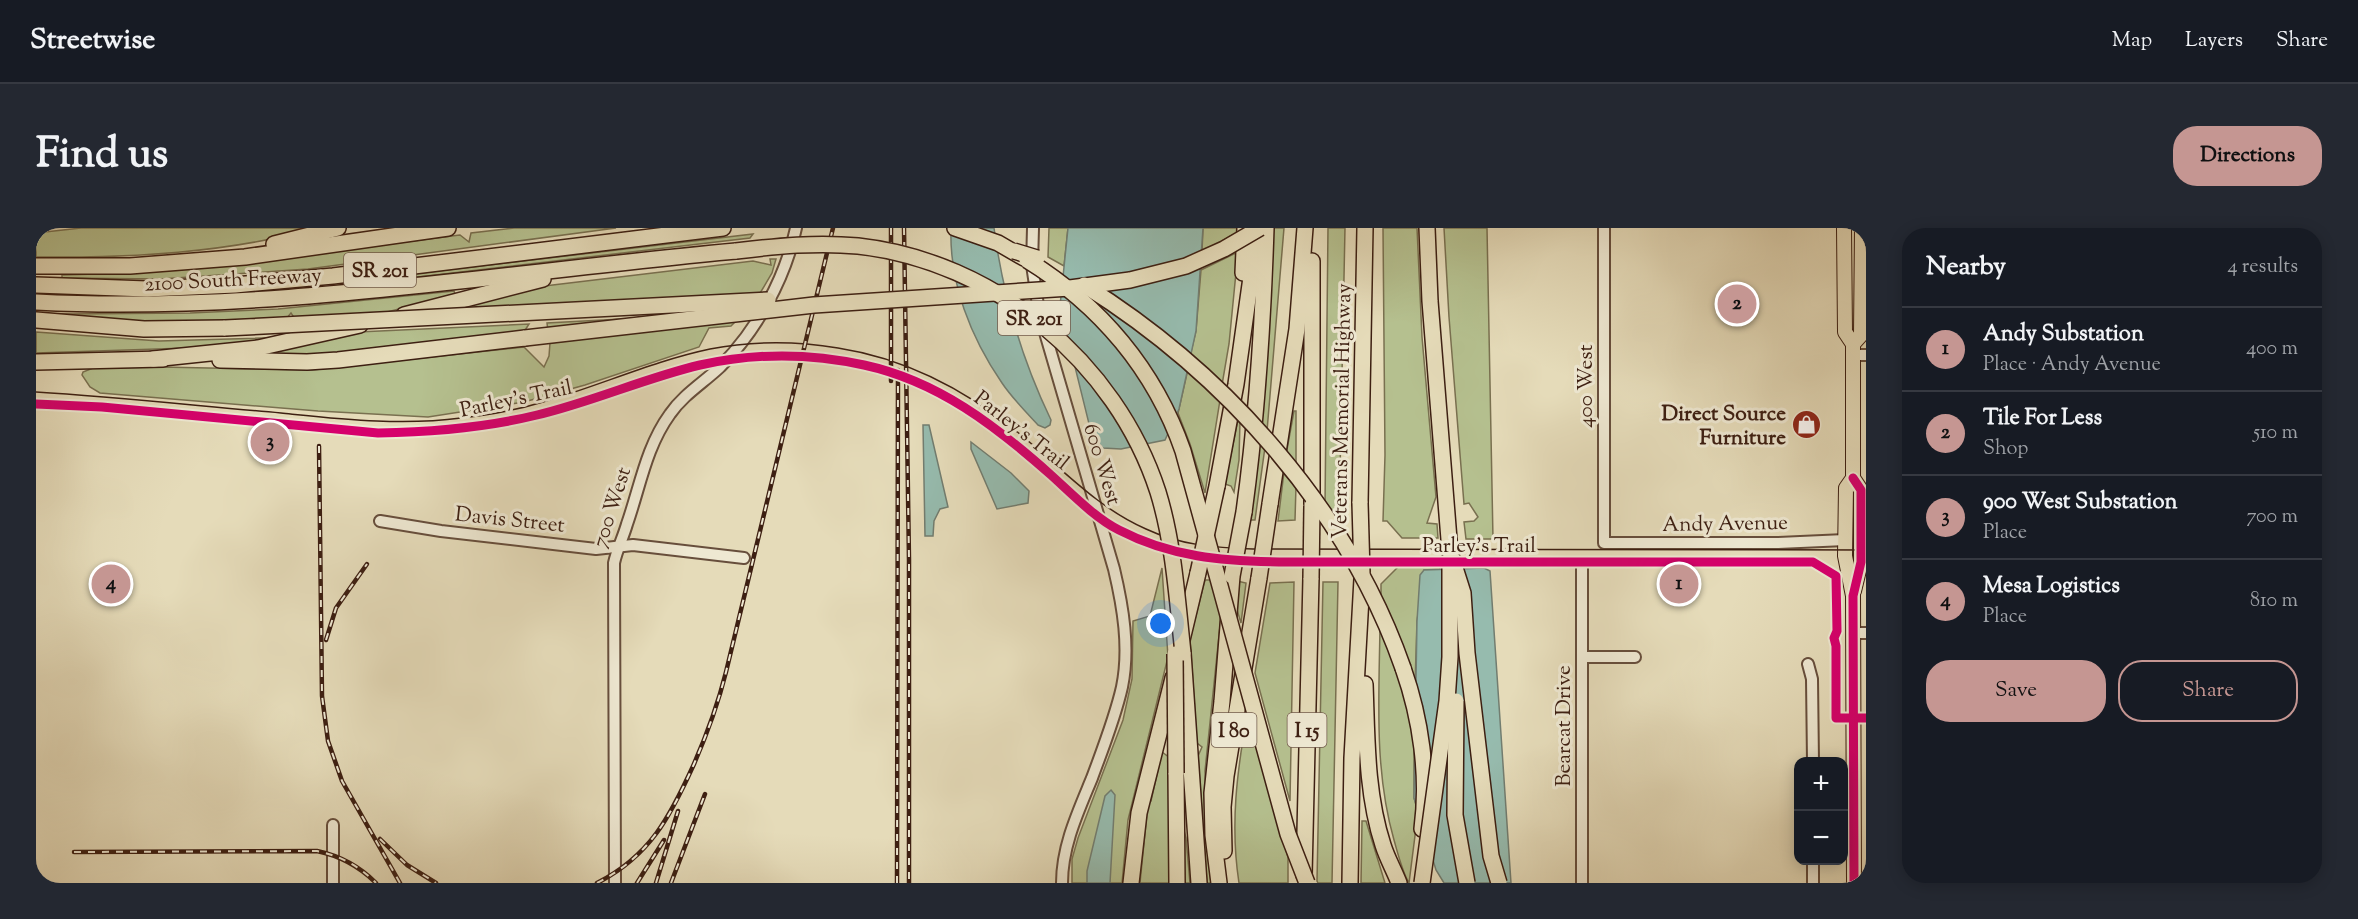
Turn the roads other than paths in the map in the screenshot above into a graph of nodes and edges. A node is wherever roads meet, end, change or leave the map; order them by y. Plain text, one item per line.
1 (338, 228) edge
2 (448, 228) edge
3 (723, 228) edge
4 (796, 228) edge
5 (955, 228) edge
6 (1033, 228) edge
7 (1245, 228) edge
8 (1259, 228) edge
9 (1266, 228) edge
10 (1305, 228) edge
11 (1311, 228) edge
12 (1365, 228) edge
13 (1604, 228) edge
14 (1844, 228) edge
15 (1862, 228) edge
16 (1427, 231) edge
17 (1014, 251) junction
18 (244, 254) junction
19 (646, 259) junction
20 (36, 266) edge
21 (36, 285) edge
22 (915, 299) junction
23 (36, 302) edge
24 (36, 320) edge
25 (1857, 352) edge
26 (153, 359) junction
27 (36, 362) edge
28 (1236, 384) junction
29 (1853, 478) junction
30 (380, 521) dead end
31 (1845, 540) junction
32 (1604, 543) joint
33 (617, 547) junction
34 (1450, 552) junction
35 (744, 558) dead end
36 (1582, 568) dead end
37 (1853, 596) junction
38 (1362, 603) junction
39 (1859, 633) edge
40 (1582, 657) junction
41 (1635, 657) dead end
42 (1808, 664) dead end
43 (1860, 701) edge
44 (1813, 757) edge
45 (1184, 773) junction
46 (1848, 803) edge
47 (333, 825) dead end
48 (1813, 865) edge
49 (333, 883) edge
50 (615, 883) edge
51 (1062, 883) edge
52 (1131, 883) edge
53 (1177, 883) edge
54 (1199, 883) edge
55 (1220, 883) edge
56 (1228, 883) edge
57 (1306, 883) edge
58 (1350, 883) edge
59 (1400, 883) edge
60 (1415, 883) edge
61 (1422, 883) edge
62 (1467, 883) edge
63 (1499, 883) edge
64 (1582, 883) edge
65 (1813, 883) edge
66 (1854, 883) edge

1 - 18 highway
2 - 18 highway
3 - 21 highway, 2100 South Freeway / SR 201
4 - 33 street, 700 West
5 - 17 highway
6 - 51 street, 600 West
7 - 28 highway
8 - 22 highway, bridge
8 - 28 highway
9 - 55 highway, bridge
10 - 56 highway, I 80, bridge
11 - 57 highway, Veterans Memorial Highway / I 15, bridge
12 - 38 highway, Veterans Memorial Highway / I 15, bridge
13 - 32 street, 400 West
14 - 25 main road
15 - 25 main road
16 - 34 highway
17 - 57 highway, bridge
17 - 60 highway, bridge
18 - 20 highway
19 - 23 highway, 2100 South Freeway / SR 201
19 - 26 highway
19 - 45 highway, 2100 South Freeway / SR 201, bridge
22 - 24 highway, bridge
22 - 26 highway, bridge
25 - 29 main road
26 - 27 highway
28 - 52 highway, bridge
29 - 31 main road
29 - 37 main road
30 - 33 street, Davis Street
31 - 32 street, Andy Avenue
31 - 37 main road
33 - 35 street, Davis Street
33 - 50 street, 700 West
34 - 61 highway, bridge
34 - 62 highway, bridge
34 - 63 highway, bridge
36 - 40 street, Bearcat Drive
37 - 39 main road
38 - 58 highway, Veterans Memorial Highway / I 15
38 - 59 highway
39 - 43 main road
40 - 41 street
40 - 64 street, Bearcat Drive
42 - 44 street
43 - 46 main road
45 - 53 highway
45 - 54 highway
46 - 66 main road
47 - 49 street
48 - 65 street

